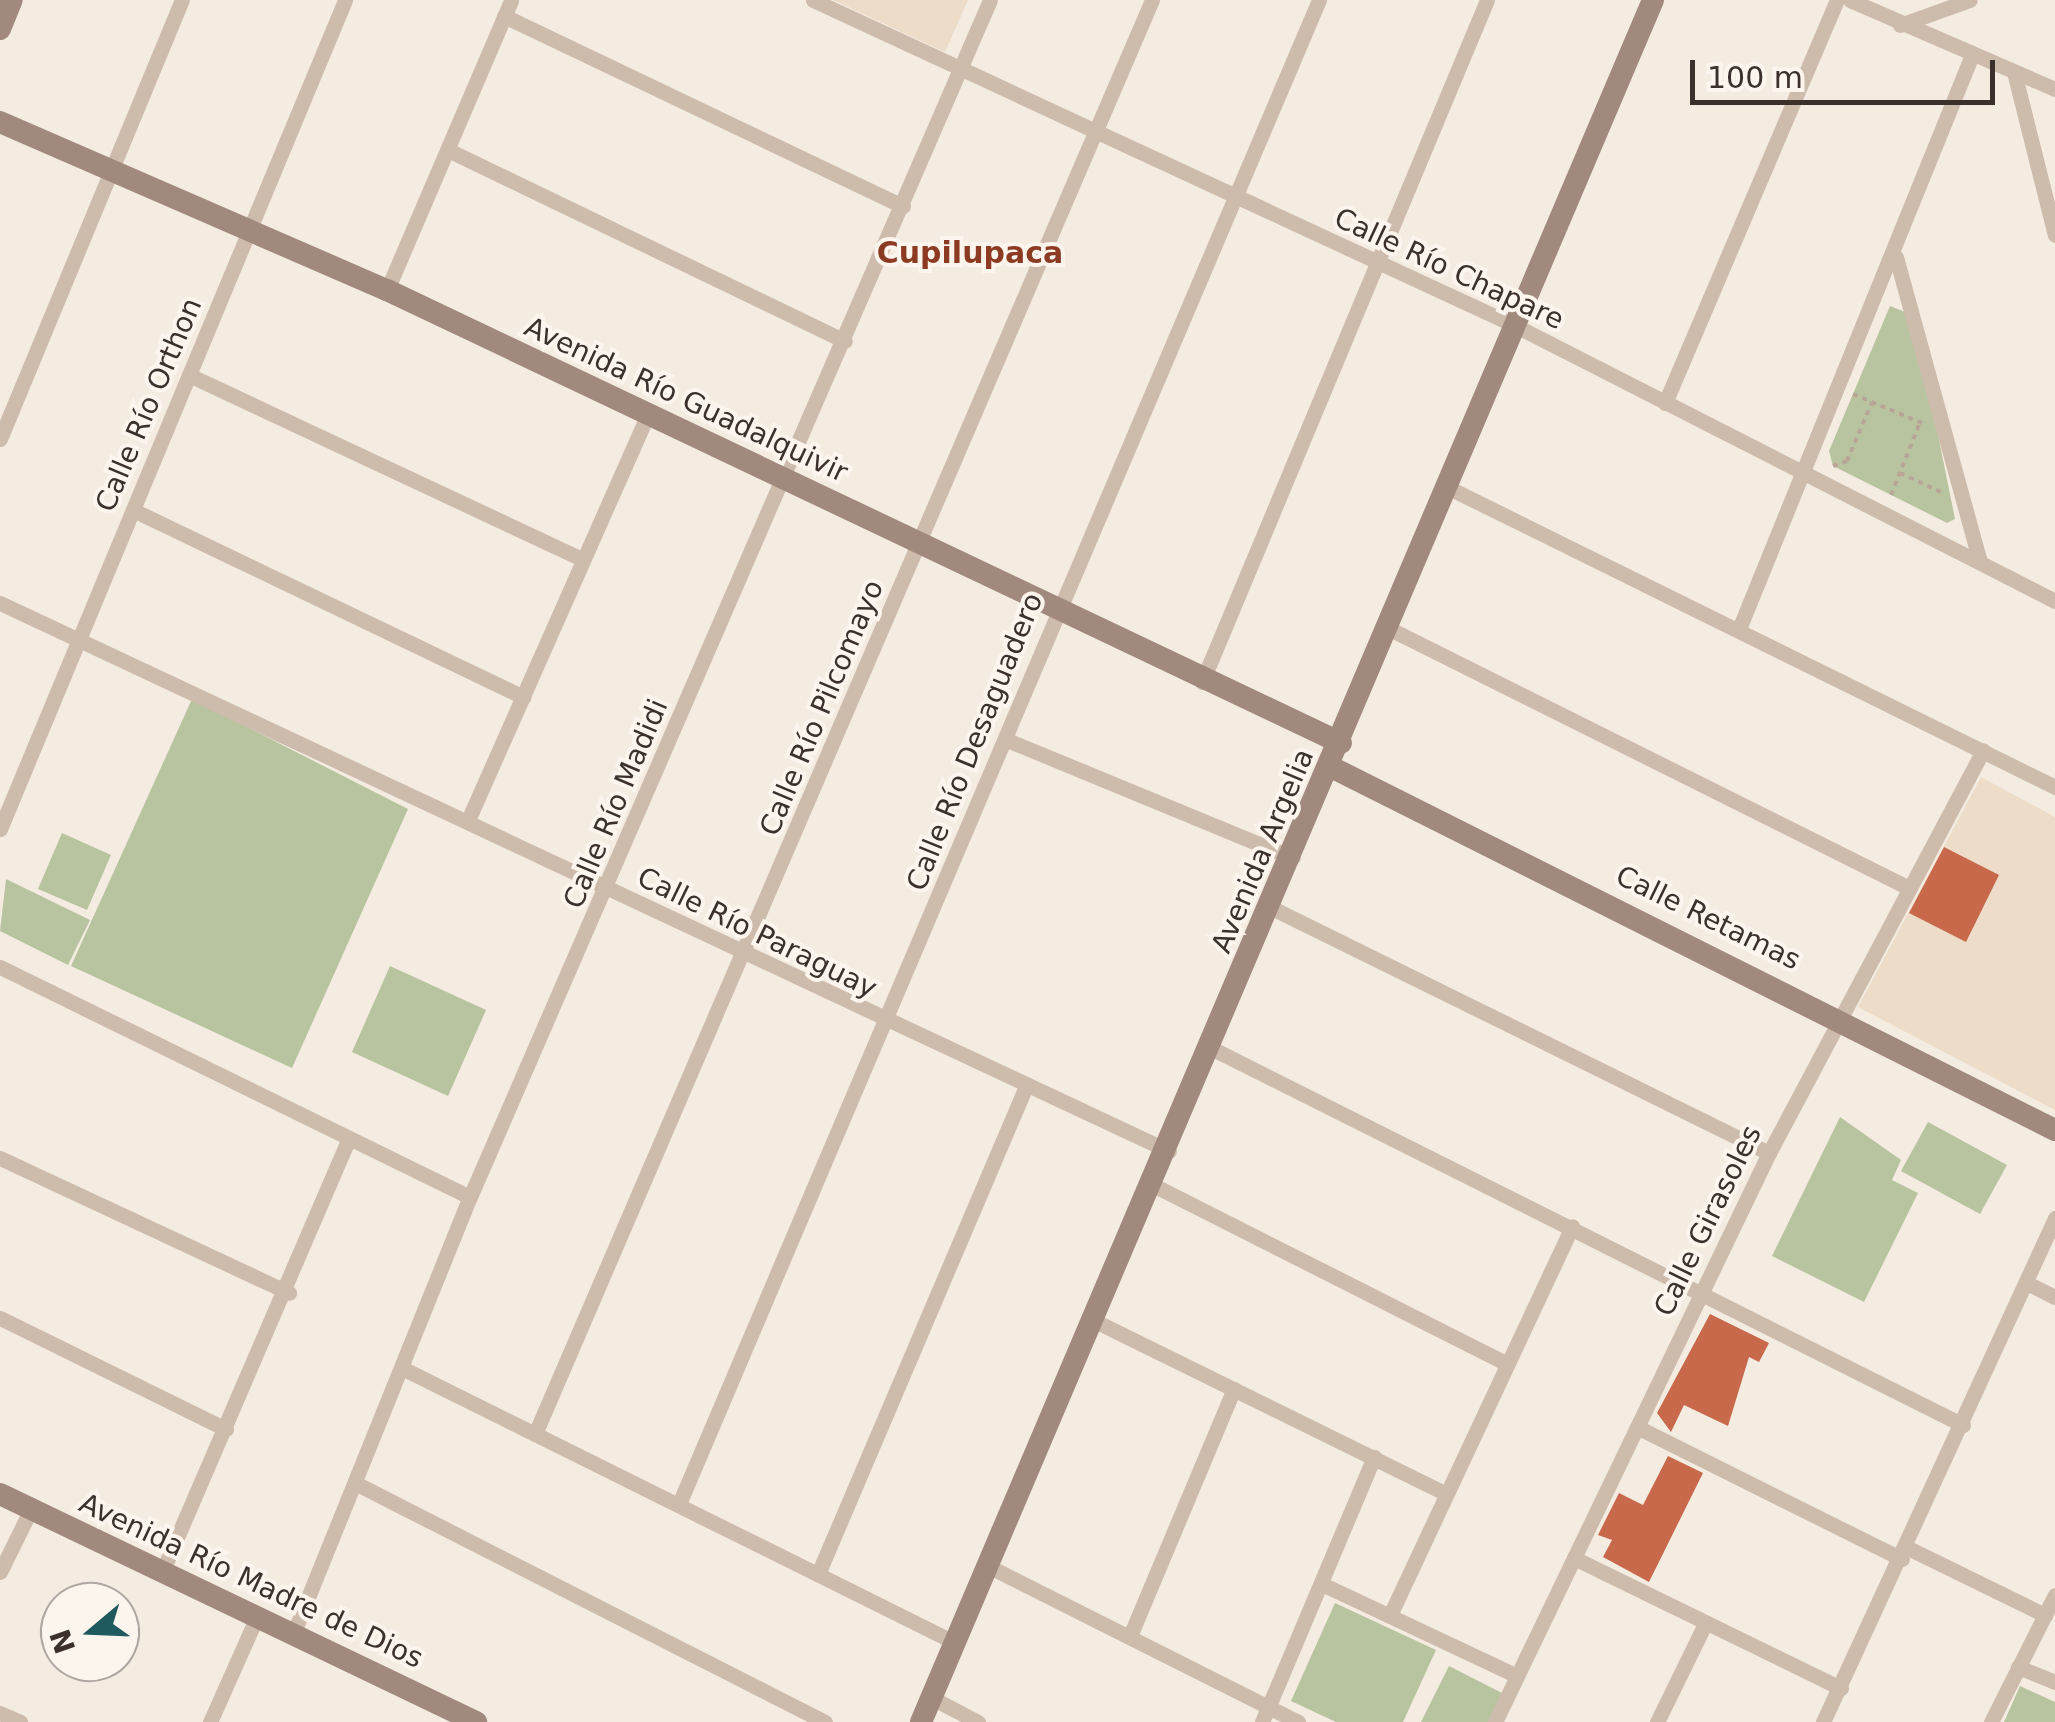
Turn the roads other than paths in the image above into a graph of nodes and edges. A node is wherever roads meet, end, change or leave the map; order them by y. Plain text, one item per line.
1 (182, 0) edge
2 (344, 0) edge
3 (511, 0) edge
4 (812, 0) edge
5 (990, 0) edge
6 (1152, 0) edge
7 (1320, 0) edge
8 (1487, 0) edge
9 (1653, 0) edge
10 (1837, 0) edge
11 (1850, 0) edge
12 (1970, 0) edge
13 (8, 1) edge
14 (504, 16) junction
15 (1900, 25) junction
16 (0, 28) edge
17 (1972, 55) junction
18 (962, 70) junction
19 (2014, 72) junction
20 (2055, 89) edge
21 (0, 122) edge
22 (1095, 136) junction
23 (450, 151) junction
24 (110, 174) junction
25 (1234, 197) junction
26 (903, 206) junction
27 (248, 232) junction
28 (2055, 235) edge
29 (1896, 256) junction
30 (1377, 262) junction
31 (387, 290) junction
32 (1516, 326) junction
33 (845, 341) junction
34 (189, 376) junction
35 (1665, 403) junction
36 (647, 417) junction
37 (0, 440) edge
38 (1805, 472) junction
39 (783, 481) junction
40 (1449, 488) junction
41 (133, 510) junction
42 (919, 541) junction
43 (580, 558) junction
44 (1980, 562) junction
45 (2055, 601) edge
46 (0, 603) edge
47 (1056, 610) junction
48 (1388, 628) junction
49 (1739, 629) junction
50 (79, 639) junction
51 (1202, 682) junction
52 (524, 696) junction
53 (1006, 740) junction
54 (1341, 743) junction
55 (1983, 750) junction
56 (1332, 766) junction
57 (2055, 788) edge
58 (468, 818) junction
59 (0, 829) edge
60 (1292, 858) junction
61 (1906, 887) junction
62 (607, 888) junction
63 (1272, 908) junction
64 (746, 957) junction
65 (0, 968) edge
66 (1838, 1016) junction
67 (884, 1023) junction
68 (1213, 1048) junction
69 (1026, 1086) junction
70 (2055, 1130) edge
71 (348, 1141) junction
72 (1170, 1151) junction
73 (1769, 1153) junction
74 (0, 1158) edge
75 (1155, 1186) junction
76 (470, 1197) junction
77 (2055, 1218) edge
78 (1572, 1226) junction
79 (2026, 1283) junction
80 (1702, 1290) junction
81 (289, 1293) junction
82 (2055, 1297) edge
83 (0, 1318) edge
84 (1097, 1322) junction
85 (1505, 1363) junction
86 (406, 1370) junction
87 (1234, 1389) junction
88 (1963, 1425) junction
89 (1637, 1427) junction
90 (226, 1430) junction
91 (535, 1434) junction
92 (1374, 1457) junction
93 (356, 1484) junction
94 (1444, 1493) junction
95 (0, 1494) edge
96 (679, 1504) junction
97 (30, 1509) junction
98 (1904, 1553) junction
99 (1574, 1558) junction
100 (990, 1568) junction
101 (163, 1570) junction
102 (0, 1572) edge
103 (818, 1574) junction
104 (1324, 1585) junction
105 (2055, 1595) edge
106 (1391, 1612) junction
107 (258, 1614) junction
108 (2045, 1616) junction
109 (1705, 1624) junction
110 (294, 1632) junction
111 (1130, 1636) junction
112 (954, 1642) junction
113 (2018, 1666) junction
114 (1517, 1676) junction
115 (2055, 1682) edge
116 (1841, 1688) junction
117 (932, 1698) junction
118 (0, 1713) edge
119 (1266, 1715) edge
120 (473, 1721) edge
121 (20, 1722) edge
122 (210, 1722) edge
123 (824, 1722) edge
124 (921, 1722) edge
125 (978, 1722) edge
126 (1298, 1722) edge
127 (1495, 1722) edge
128 (1657, 1722) edge
129 (1823, 1722) edge
130 (1991, 1722) edge

1 - 24 street
2 - 27 street, Calle Río Orthon
3 - 14 street
4 - 18 street, Calle Río Chapare
5 - 18 street, Calle Río Madidi
6 - 22 street, Calle Río Pilcomayo
7 - 25 street, Calle Río Desaguadero
8 - 30 street
9 - 32 street, Avenida Argelia
10 - 35 street
11 - 15 street
12 - 15 street
13 - 16 street
14 - 23 street
14 - 26 street
15 - 17 street
17 - 19 street
17 - 29 street
18 - 22 street, Calle Río Chapare
18 - 26 street, Calle Río Madidi
19 - 20 street
19 - 28 street
21 - 24 street, Avenida Río Guadalquivir
22 - 25 street, Calle Río Chapare
22 - 42 street, Calle Río Pilcomayo
23 - 31 street
23 - 33 street
24 - 27 street, Avenida Río Guadalquivir
24 - 37 street
25 - 30 street, Calle Río Chapare
25 - 47 street, Calle Río Desaguadero
26 - 33 street, Calle Río Madidi
27 - 31 street, Avenida Río Guadalquivir
27 - 34 street, Calle Río Orthon
29 - 38 street
29 - 44 street
30 - 32 street, Calle Río Chapare
30 - 51 street
31 - 36 street, Avenida Río Guadalquivir
32 - 35 street, Calle Río Chapare
32 - 40 street, Avenida Argelia
33 - 39 street, Calle Río Madidi
34 - 41 street, Calle Río Orthon
34 - 43 street
35 - 38 street, Calle Río Chapare
36 - 39 street, Avenida Río Guadalquivir
36 - 43 street
38 - 44 street, Calle Río Chapare
38 - 49 street
39 - 42 street, Avenida Río Guadalquivir
39 - 62 street, Calle Río Madidi
40 - 48 street, Avenida Argelia
40 - 49 street
41 - 50 street, Calle Río Orthon
41 - 52 street
42 - 47 street, Avenida Río Guadalquivir
42 - 64 street, Calle Río Pilcomayo
43 - 52 street
44 - 45 street, Calle Río Chapare
46 - 50 street, Calle Río Paraguay
47 - 51 street, Avenida Río Guadalquivir
47 - 53 street, Calle Río Desaguadero
48 - 54 street, Avenida Argelia
48 - 61 street
49 - 55 street
50 - 58 street, Calle Río Paraguay
50 - 59 street, Calle Río Orthon
51 - 54 street, Avenida Río Guadalquivir
52 - 58 street
53 - 60 street
53 - 67 street, Calle Río Desaguadero
54 - 56 street, Avenida Argelia
55 - 57 street
55 - 61 street, Calle Girasoles
56 - 60 street, Avenida Argelia
56 - 66 street, Calle Retamas
58 - 62 street, Calle Río Paraguay
60 - 63 street, Avenida Argelia
61 - 66 street, Calle Girasoles
62 - 64 street, Calle Río Paraguay
62 - 76 street, Calle Río Madidi
63 - 68 street, Avenida Argelia
63 - 73 street
64 - 67 street, Calle Río Paraguay
64 - 91 street, Calle Río Pilcomayo
65 - 71 street
66 - 70 street, Calle Retamas
66 - 73 street, Calle Girasoles
67 - 69 street, Calle Río Paraguay
67 - 96 street, Calle Río Desaguadero
68 - 72 street, Avenida Argelia
68 - 78 street
69 - 72 street, Calle Río Paraguay
69 - 103 street
71 - 76 street
71 - 81 street
72 - 75 street, Avenida Argelia
73 - 80 street, Calle Girasoles
74 - 81 street
75 - 84 street, Avenida Argelia
75 - 85 street
76 - 86 street, Calle Río Madidi
77 - 79 street
78 - 80 street
78 - 85 street
79 - 82 street
79 - 88 street
80 - 88 street
80 - 89 street, Calle Girasoles
81 - 90 street
83 - 90 street
84 - 87 street
84 - 100 street, Avenida Argelia
85 - 94 street
86 - 91 street
86 - 93 street, Calle Río Madidi
87 - 92 street
87 - 111 street
88 - 98 street
89 - 98 street
89 - 99 street, Calle Girasoles
90 - 101 street
91 - 96 street
92 - 94 street
92 - 104 street
93 - 110 street, Calle Río Madidi
93 - 123 street
94 - 106 street
95 - 97 street, Avenida Río Madre de Dios
96 - 103 street
97 - 101 street, Avenida Río Madre de Dios
97 - 102 street
98 - 108 street
98 - 116 street
99 - 109 street
99 - 114 street, Calle Girasoles
100 - 111 street
100 - 112 street, Avenida Argelia
101 - 107 street, Avenida Río Madre de Dios
103 - 112 street
104 - 106 street
104 - 119 street
105 - 108 street
106 - 114 street
107 - 110 street, Avenida Río Madre de Dios
107 - 122 street
108 - 113 street
109 - 116 street
109 - 128 street
110 - 120 street, Avenida Río Madre de Dios
111 - 119 street
112 - 117 street, Avenida Argelia
113 - 115 street
113 - 130 street
114 - 127 street, Calle Girasoles
116 - 129 street
117 - 124 street, Avenida Argelia
117 - 125 street
118 - 121 street
119 - 126 street

